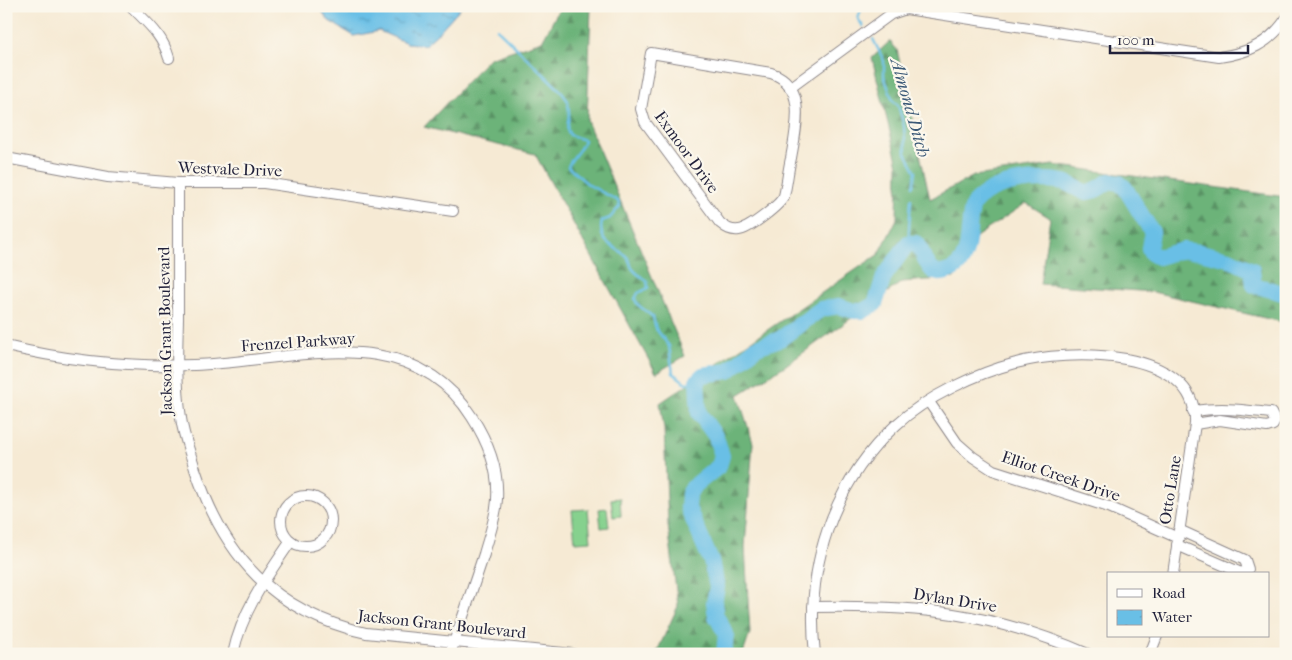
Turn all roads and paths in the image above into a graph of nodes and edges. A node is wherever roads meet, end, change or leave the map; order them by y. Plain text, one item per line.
1 (131, 6) edge
2 (1286, 19) edge
3 (169, 58) dead end
4 (790, 88) junction
5 (6, 158) edge
6 (178, 183) junction
7 (453, 211) dead end
8 (6, 346) edge
9 (177, 365) junction
10 (929, 402) junction
11 (1193, 411) junction
12 (1195, 424) junction
13 (1178, 537) junction
14 (291, 541) junction
15 (1174, 572) edge
16 (1240, 572) edge
17 (1246, 572) edge
18 (262, 582) junction
19 (812, 607) junction
20 (1156, 638) edge
21 (454, 642) junction
22 (233, 654) edge
23 (450, 654) edge
24 (573, 654) edge
25 (815, 654) edge
26 (1088, 654) edge
27 (1150, 654) edge

1 - 3 street
2 - 4 street
4 - 4 street, Exmoor Drive
5 - 6 street, Westvale Drive
6 - 7 street, Westvale Drive
6 - 9 street, Jackson Grant Boulevard
8 - 9 street, Frenzel Parkway
9 - 18 street, Jackson Grant Boulevard
9 - 21 street, Frenzel Parkway
10 - 11 street, Otto Lane
10 - 13 street, Elliot Creek Drive
10 - 19 street, Otto Lane
11 - 12 street, Otto Lane
11 - 12 street
12 - 13 street, Otto Lane
13 - 15 street, Otto Lane
13 - 16 street, Elliot Creek Drive
13 - 17 street, Elliot Creek Drive
14 - 14 street
14 - 18 street
18 - 21 street, Jackson Grant Boulevard
18 - 22 street
19 - 25 street, Otto Lane
19 - 26 street, Dylan Drive
20 - 27 street
21 - 23 street, Frenzel Parkway
21 - 24 street, Jackson Grant Boulevard

